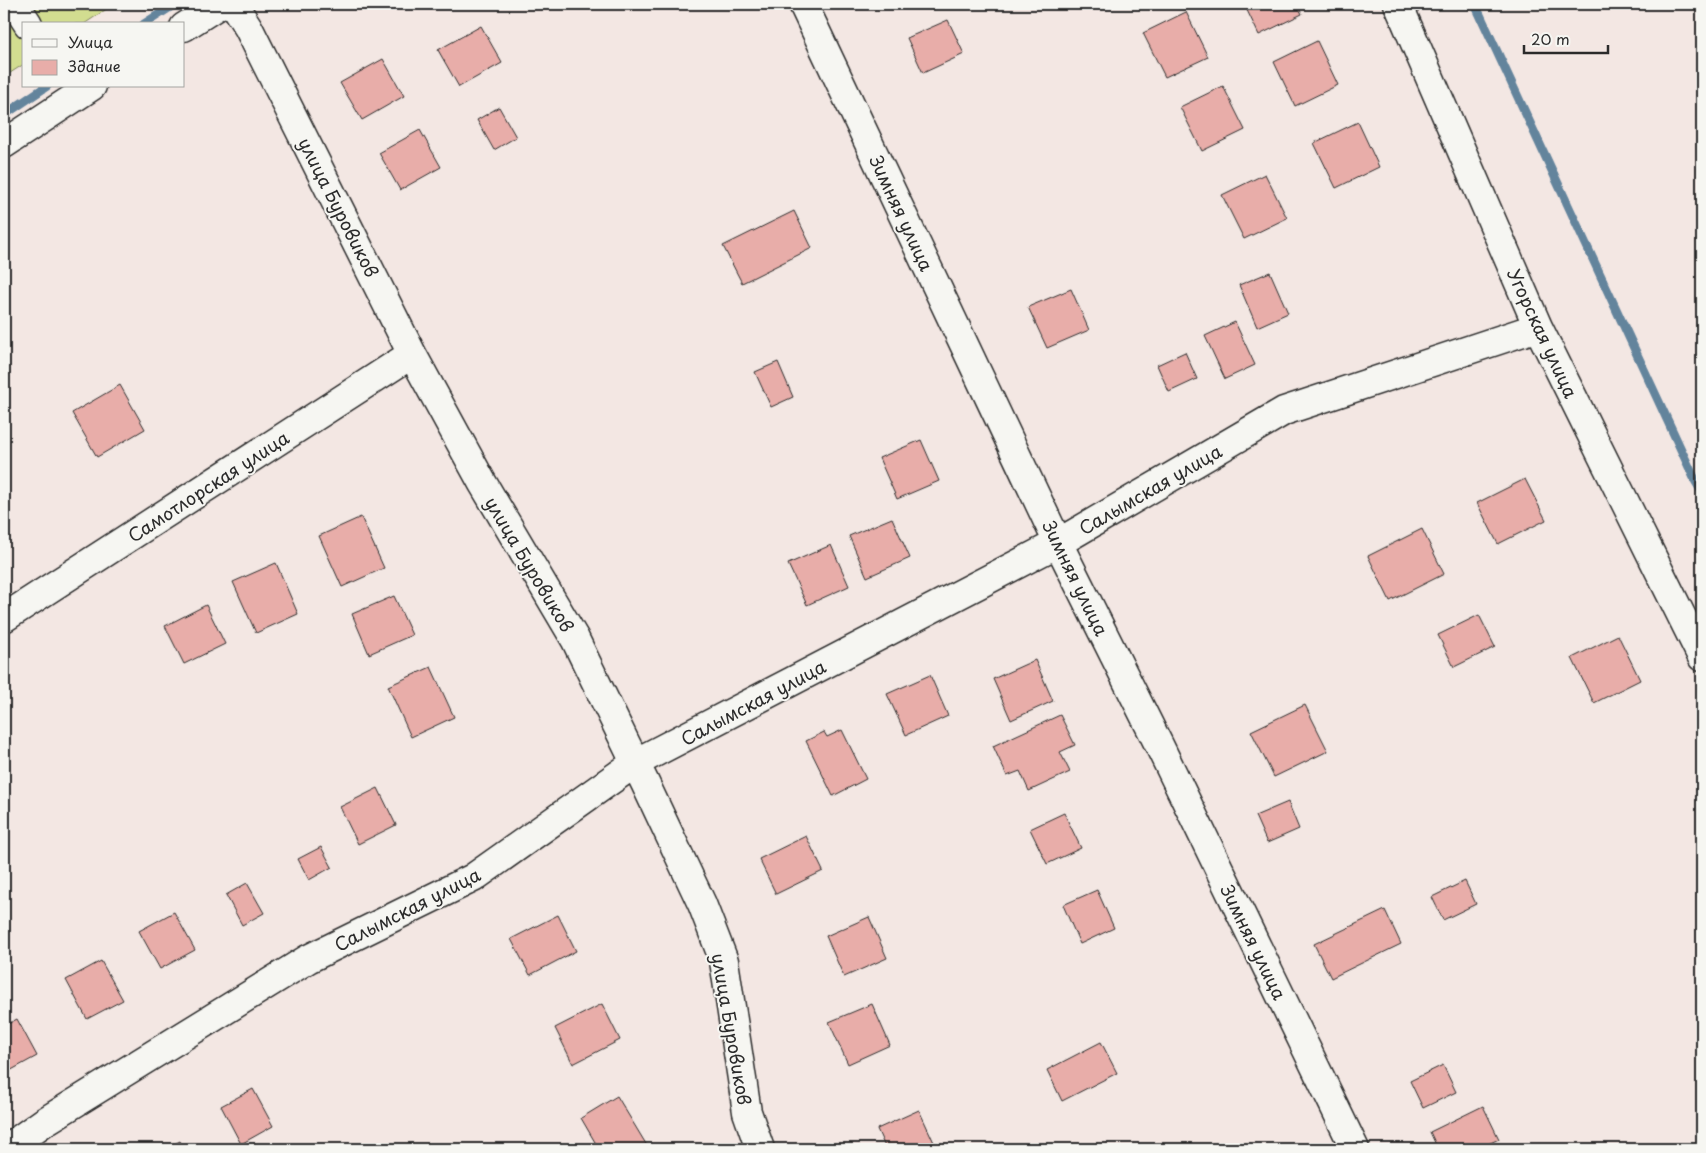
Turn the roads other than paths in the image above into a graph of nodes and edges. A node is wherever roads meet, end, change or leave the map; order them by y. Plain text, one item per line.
1 (15, 4) edge
2 (220, 4) edge
3 (233, 4) edge
4 (803, 4) edge
5 (1398, 4) edge
6 (27, 22) edge
7 (185, 26) edge
8 (89, 88) edge
9 (4, 144) edge
10 (1538, 327) junction
11 (412, 354) junction
12 (1058, 543) junction
13 (4, 618) edge
14 (1702, 657) edge
15 (636, 764) junction
16 (6, 1149) edge
17 (760, 1149) edge
18 (1355, 1149) edge

1 - 6 street
2 - 7 street
3 - 11 street, улица Буровиков
4 - 12 street, Зимняя улица
5 - 10 street, Угорская улица
8 - 9 street
10 - 12 street, Салымская улица
10 - 14 street, Угорская улица
11 - 13 street, Самотлорская улица
11 - 15 street, улица Буровиков
12 - 15 street, Салымская улица
12 - 18 street, Зимняя улица
15 - 16 street, Салымская улица
15 - 17 street, улица Буровиков

